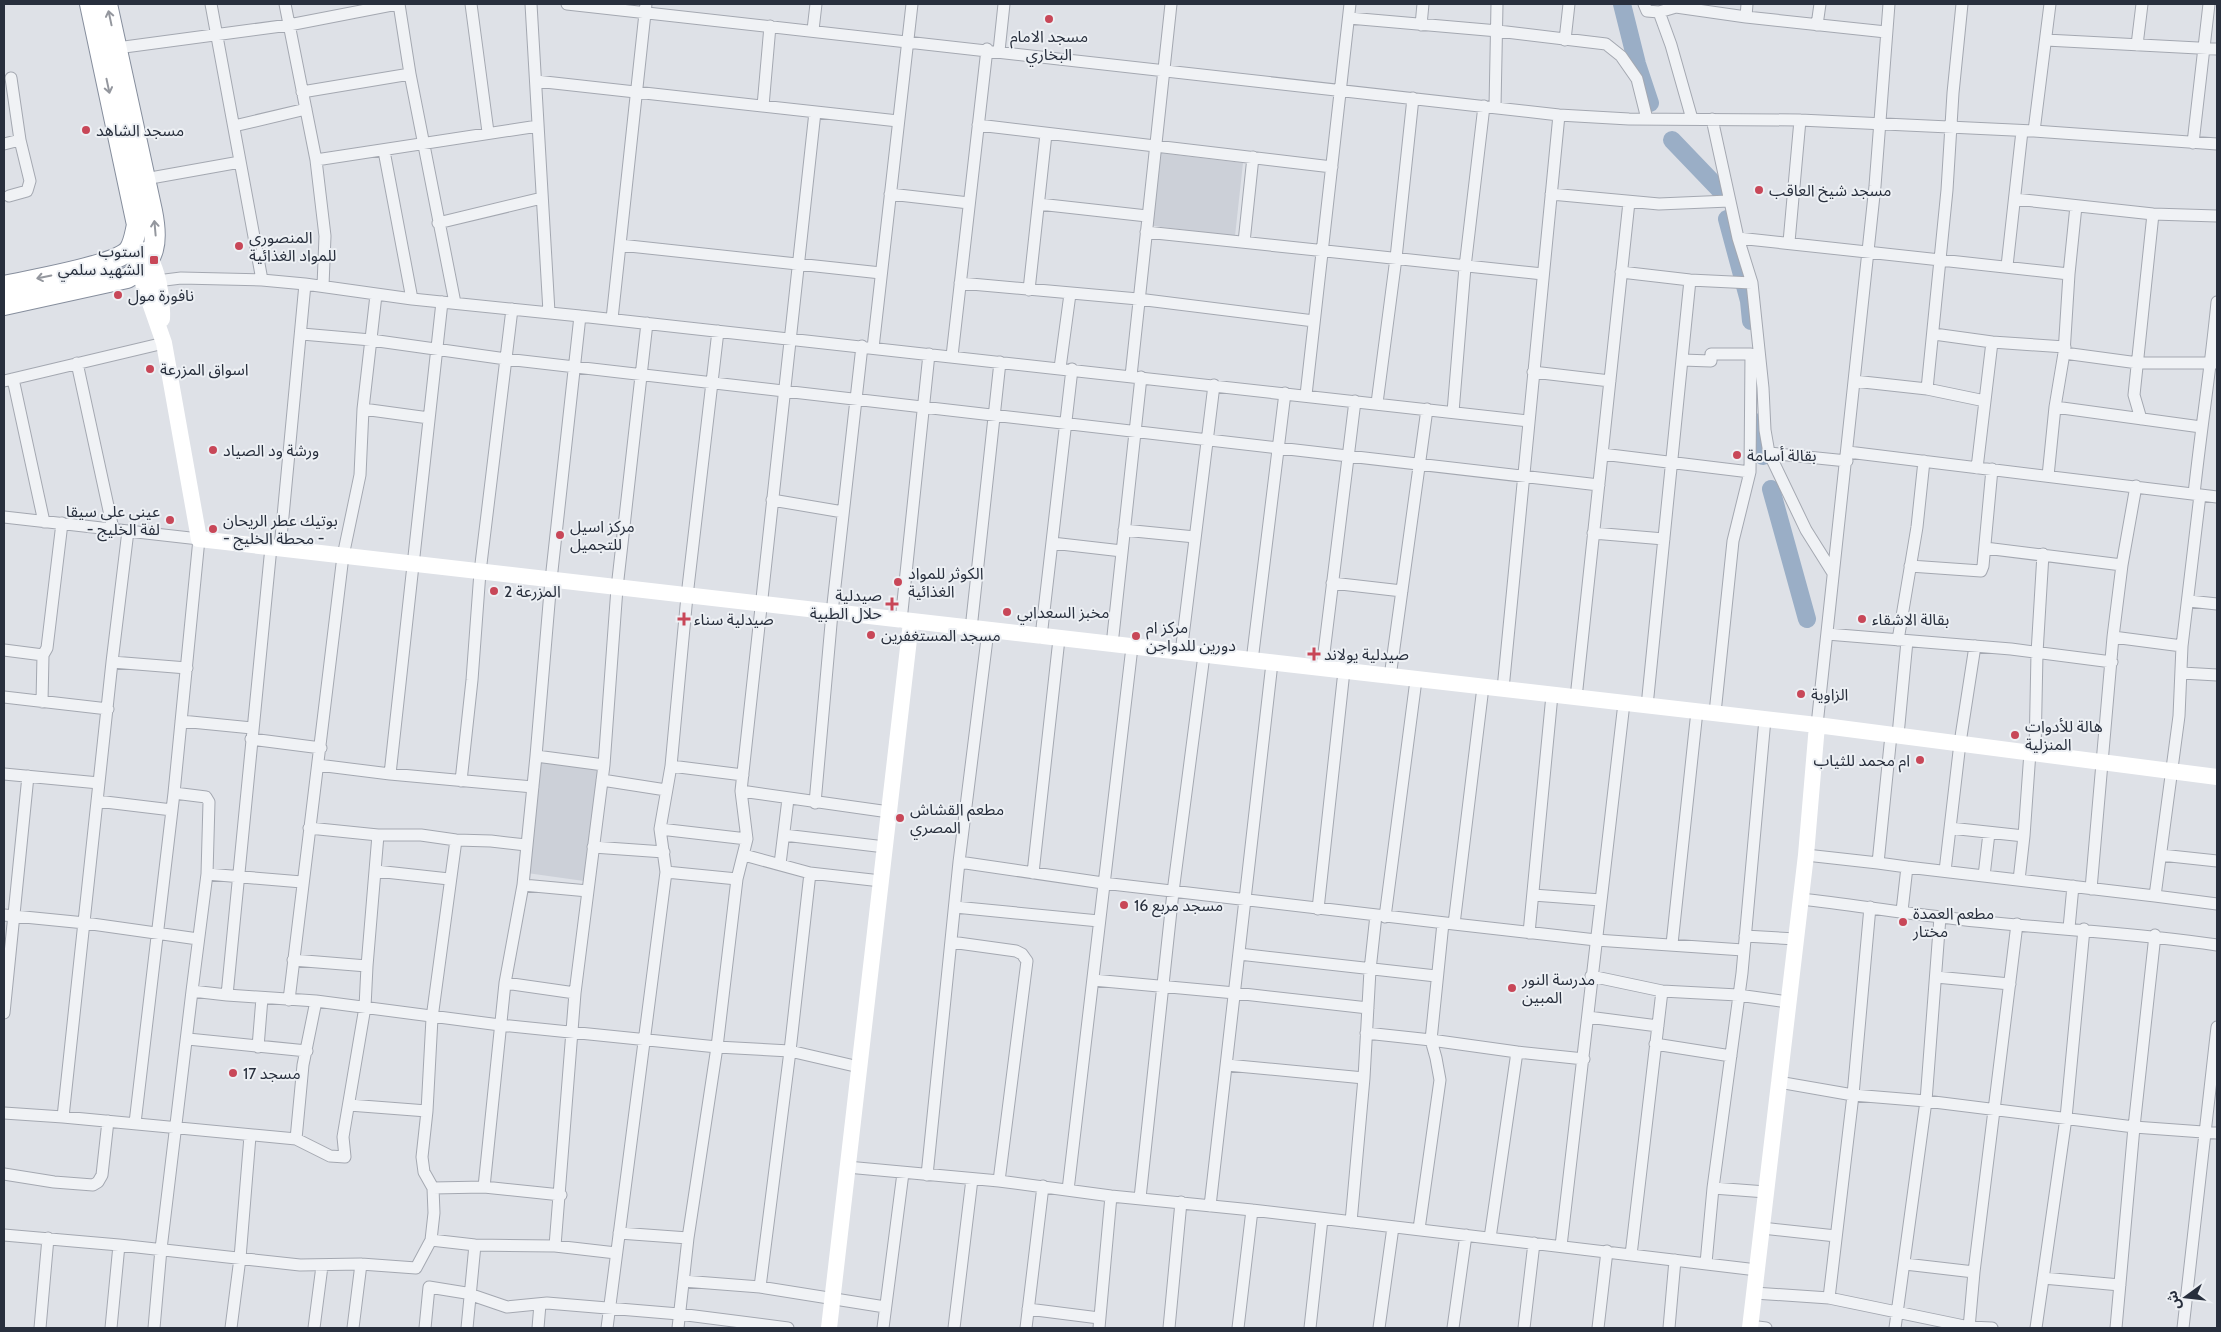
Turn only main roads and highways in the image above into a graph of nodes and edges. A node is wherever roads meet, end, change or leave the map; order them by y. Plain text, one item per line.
1 (90, 4) edge
2 (107, 4) edge
3 (4, 286) edge
4 (4, 305) edge

1 -> 3 highway
4 -> 2 highway

